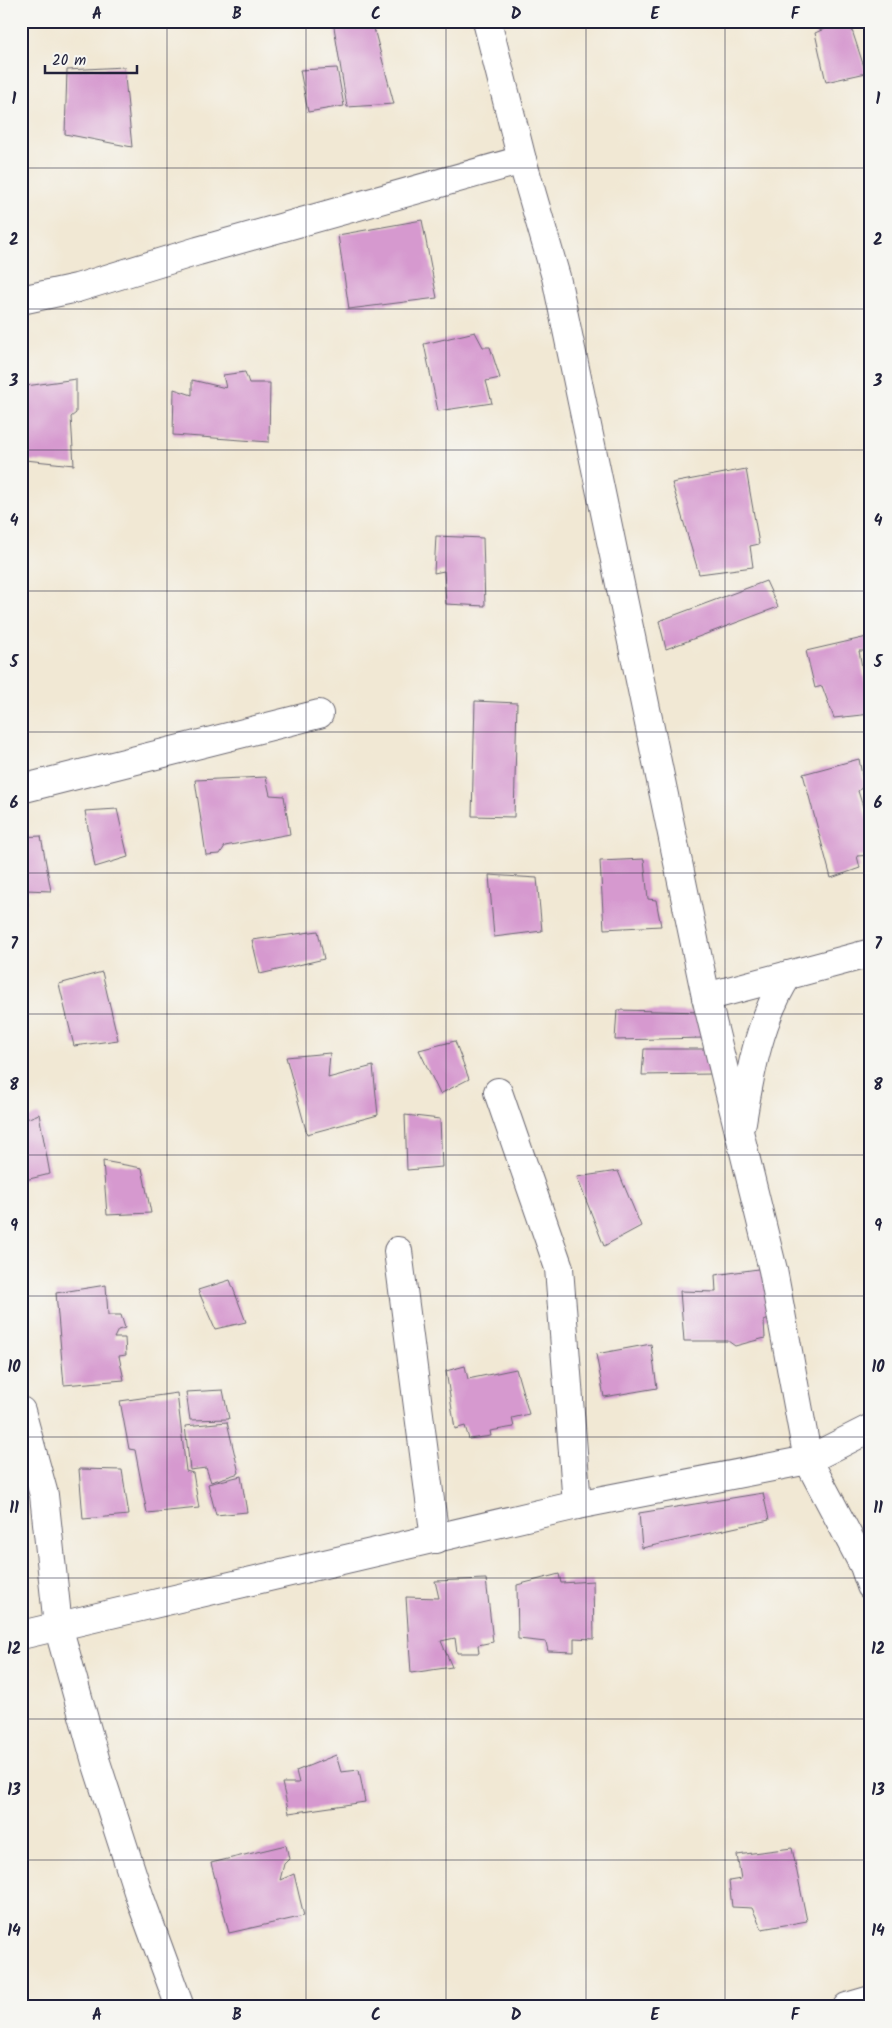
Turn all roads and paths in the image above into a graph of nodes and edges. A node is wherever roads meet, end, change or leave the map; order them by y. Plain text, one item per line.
1 (487, 21) edge
2 (522, 160) junction
3 (21, 300) edge
4 (319, 714) dead end
5 (21, 789) edge
6 (871, 953) edge
7 (788, 975) junction
8 (706, 997) junction
9 (498, 1092) dead end
10 (740, 1134) junction
11 (398, 1251) dead end
12 (21, 1411) edge
13 (871, 1428) edge
14 (808, 1460) junction
15 (576, 1505) junction
16 (435, 1539) junction
17 (871, 1586) edge
18 (58, 1626) junction
19 (21, 1634) edge
20 (871, 2000) edge
21 (180, 2007) edge
22 (847, 2007) edge

1 - 2 street
2 - 3 street
2 - 8 street
4 - 5 street
6 - 7 street
7 - 8 street
7 - 10 street
8 - 10 street
9 - 15 street
10 - 14 street
11 - 16 street
12 - 18 street
13 - 14 street
14 - 15 street
14 - 17 street
15 - 16 street
16 - 18 street
18 - 19 street
18 - 21 street
20 - 22 street

